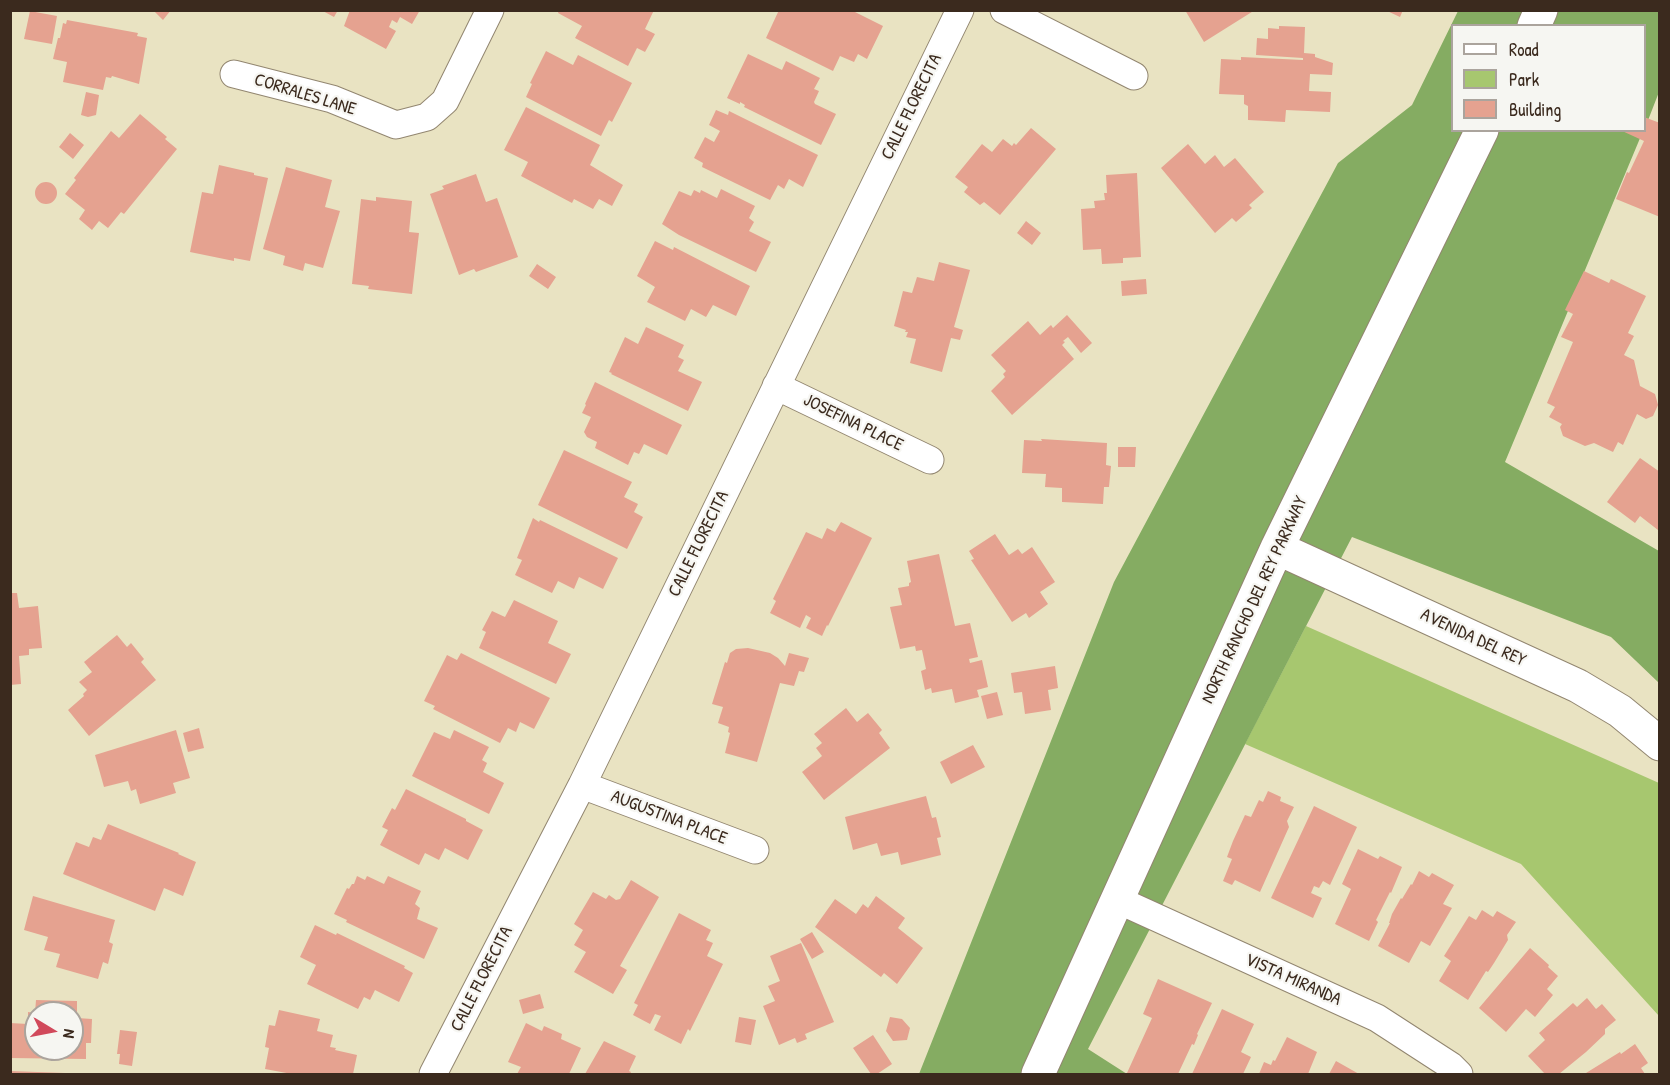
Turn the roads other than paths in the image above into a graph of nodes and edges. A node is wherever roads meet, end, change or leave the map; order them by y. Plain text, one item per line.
1 (490, 10) edge
2 (960, 10) edge
3 (1004, 10) edge
4 (1541, 10) edge
5 (1535, 24) edge
6 (234, 74) dead end
7 (1134, 76) dead end
8 (1481, 132) edge
9 (776, 386) junction
10 (930, 460) dead end
11 (1277, 549) junction
12 (1659, 744) edge
13 (582, 785) junction
14 (755, 850) dead end
15 (1118, 900) junction
16 (433, 1074) edge
17 (1038, 1074) edge
18 (1459, 1074) edge

1 - 6 street, CORRALES LANE
2 - 9 street, CALLE FLORECITA
3 - 7 street
4 - 5 street
8 - 11 street, NORTH RANCHO DEL REY PARKWAY
9 - 10 street, JOSEFINA PLACE
9 - 13 street, CALLE FLORECITA
11 - 12 street, AVENIDA DEL REY
11 - 15 street, NORTH RANCHO DEL REY PARKWAY
13 - 14 street, AUGUSTINA PLACE
13 - 16 street, CALLE FLORECITA
15 - 17 street, NORTH RANCHO DEL REY PARKWAY
15 - 18 street, VISTA MIRANDA

